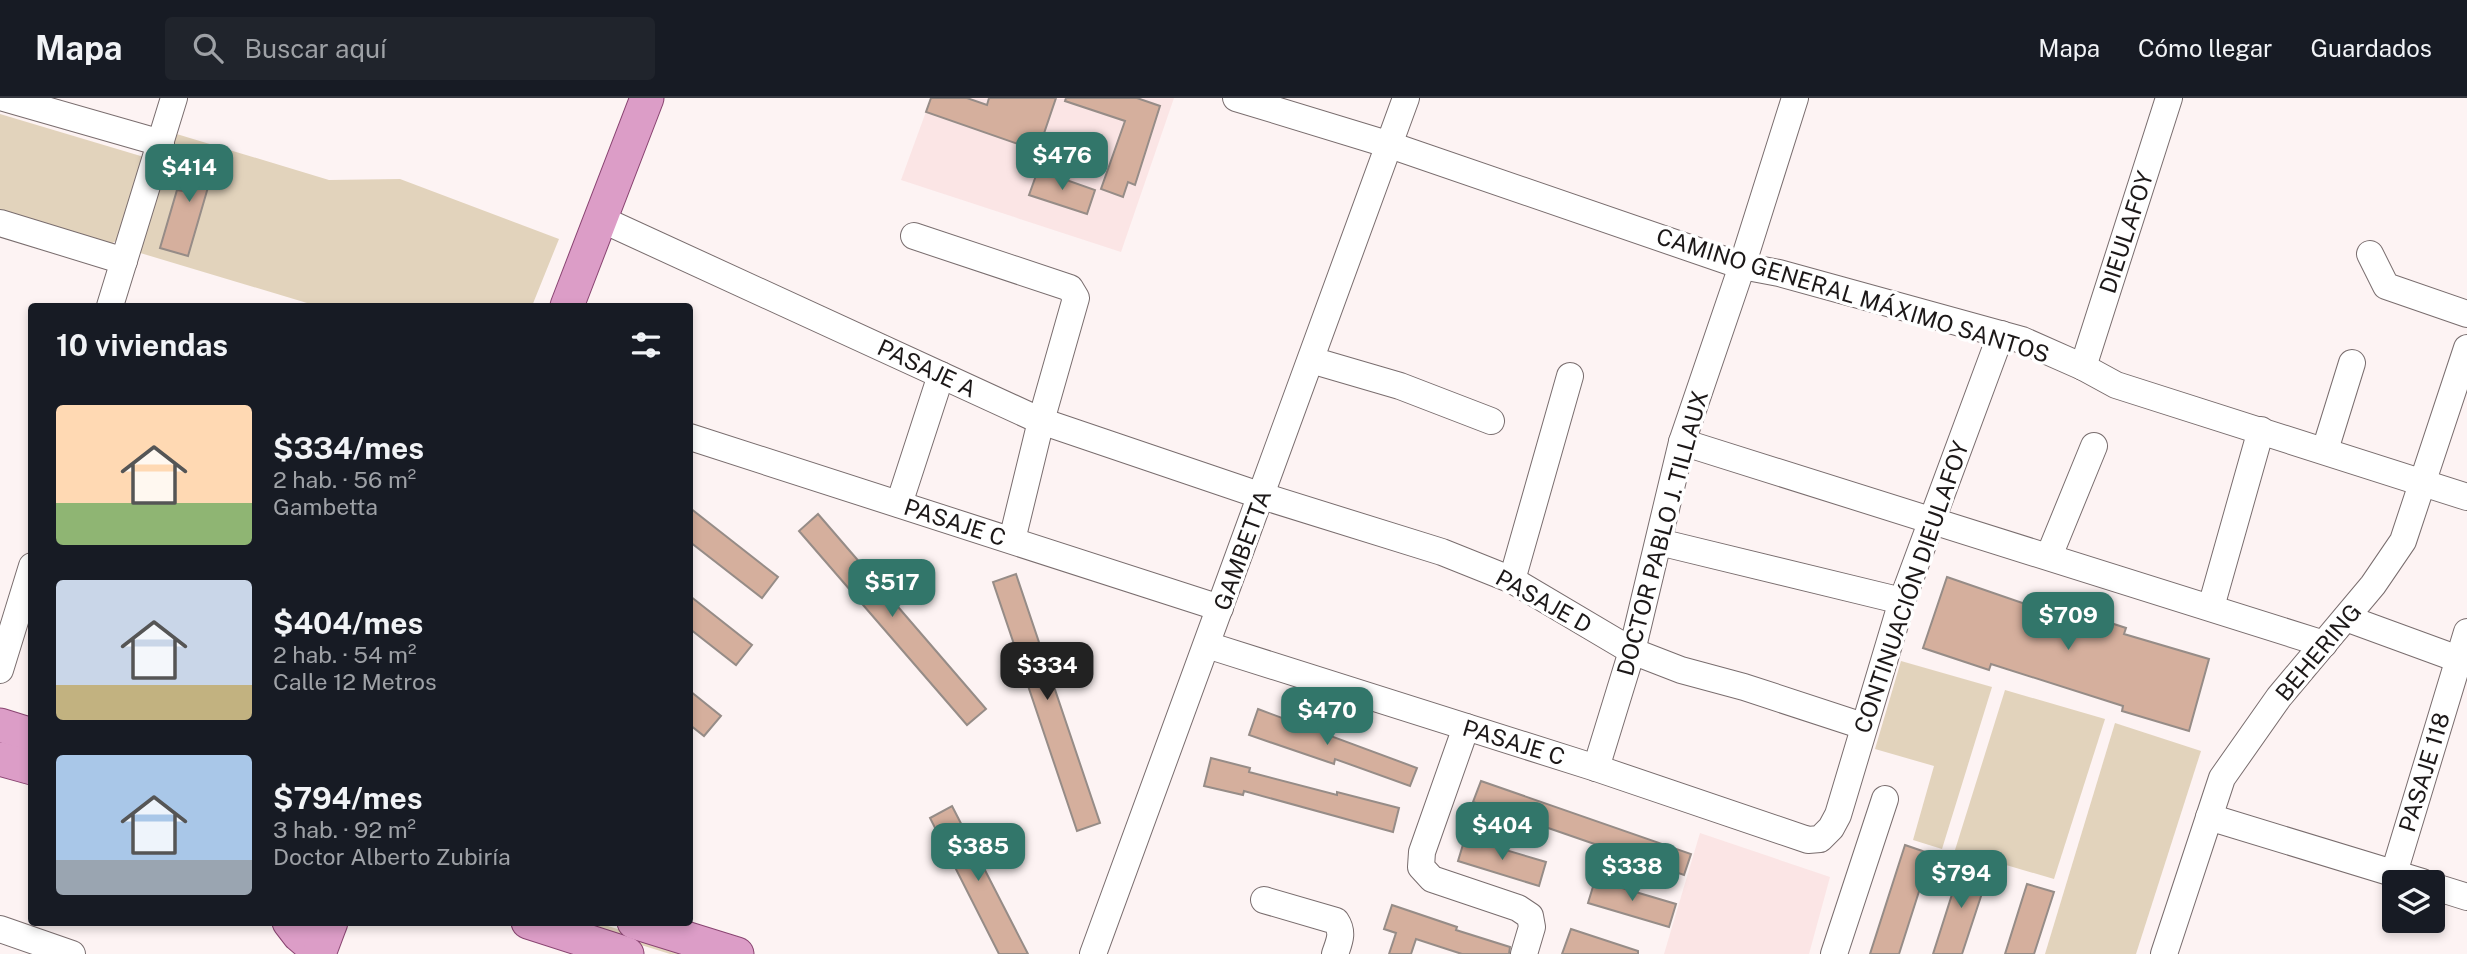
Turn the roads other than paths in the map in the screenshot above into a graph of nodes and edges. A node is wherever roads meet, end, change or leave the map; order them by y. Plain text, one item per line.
1 (4, 98) edge
2 (174, 98) edge
3 (647, 98) edge
4 (1236, 98) edge
5 (1406, 98) edge
6 (1795, 98) edge
7 (2169, 98) edge
8 (161, 143) junction
9 (1390, 145) junction
10 (601, 219) junction
11 (0, 223) edge
12 (914, 236) dead end
13 (2370, 254) dead end
14 (124, 261) junction
15 (1742, 266) junction
16 (111, 303) edge
17 (568, 303) edge
18 (2467, 314) edge
19 (2001, 334) junction
20 (2467, 348) edge
21 (1311, 360) junction
22 (2352, 363) dead end
23 (2083, 367) junction
24 (941, 374) junction
25 (1570, 376) dead end
26 (1041, 421) junction
27 (1491, 421) dead end
28 (2261, 430) junction
29 (693, 438) edge
30 (1682, 442) junction
31 (2094, 446) dead end
32 (2325, 450) junction
33 (2422, 481) junction
34 (1262, 496) junction
35 (2467, 497) edge
36 (899, 504) junction
37 (1932, 519) junction
38 (1012, 540) junction
39 (1659, 542) junction
40 (2049, 556) junction
41 (28, 579) edge
42 (1512, 580) junction
43 (1902, 601) junction
44 (2211, 607) junction
45 (1220, 608) junction
46 (2346, 618) junction
47 (2467, 632) edge
48 (2324, 644) junction
49 (1207, 645) junction
50 (1632, 651) junction
51 (2458, 659) junction
52 (0, 670) edge
53 (0, 725) edge
54 (1863, 726) junction
55 (1466, 727) junction
56 (28, 734) edge
57 (0, 759) edge
58 (28, 767) edge
59 (1596, 768) junction
60 (1885, 799) dead end
61 (2209, 817) junction
62 (1820, 839) joint
63 (2384, 870) edge
64 (2395, 870) edge
65 (2445, 890) edge
66 (2467, 897) edge
67 (1264, 900) dead end
68 (292, 926) edge
69 (540, 926) edge
70 (648, 926) edge
71 (0, 929) edge
72 (323, 943) edge
73 (72, 954) edge
74 (628, 954) edge
75 (737, 954) edge
76 (1093, 954) edge
77 (1335, 954) edge
78 (1524, 954) edge
79 (1834, 954) edge
80 (2164, 954) edge

1 - 8 street
2 - 8 street
3 - 10 main road
4 - 9 street, CAMINO GENERAL MÁXIMO SANTOS
5 - 9 street, GAMBETTA
6 - 15 street, DOCTOR PABLO J. TILLAUX
7 - 23 street, DIEULAFOY
8 - 14 street
9 - 15 street, CAMINO GENERAL MÁXIMO SANTOS
9 - 21 street, GAMBETTA
10 - 17 main road
10 - 24 street, PASAJE A
11 - 14 street
12 - 26 street
13 - 18 street
14 - 16 street
15 - 19 street, CAMINO GENERAL MÁXIMO SANTOS
15 - 30 street, DOCTOR PABLO J. TILLAUX
19 - 23 street, CAMINO GENERAL MÁXIMO SANTOS
19 - 37 street, CONTINUACIÓN DIEULAFOY
20 - 33 street, BEHERING
21 - 27 street
21 - 34 street, GAMBETTA
22 - 32 street
23 - 28 street, CAMINO GENERAL MÁXIMO SANTOS
24 - 26 street, PASAJE A
24 - 36 street
25 - 42 street
26 - 34 street, PASAJE A
26 - 38 street
28 - 32 street, CAMINO GENERAL MÁXIMO SANTOS
28 - 44 street
29 - 36 street, PASAJE C
30 - 37 street
30 - 39 street, DOCTOR PABLO J. TILLAUX
31 - 40 street
32 - 33 street, CAMINO GENERAL MÁXIMO SANTOS
33 - 35 street, CAMINO GENERAL MÁXIMO SANTOS
33 - 46 street, BEHERING
34 - 42 street, PASAJE D
34 - 45 street, GAMBETTA
36 - 38 street, PASAJE C
37 - 40 street
37 - 43 street, CONTINUACIÓN DIEULAFOY
38 - 45 street, PASAJE C
39 - 43 street
39 - 50 street, DOCTOR PABLO J. TILLAUX
40 - 44 street
41 - 52 street
42 - 50 street, PASAJE D
43 - 54 street, CONTINUACIÓN DIEULAFOY
44 - 48 street
45 - 49 street, GAMBETTA
46 - 48 street, BEHERING
46 - 51 street
47 - 51 street, PASAJE 118
48 - 61 street, BEHERING
49 - 55 street, PASAJE C
49 - 76 street, GAMBETTA
50 - 54 street, PASAJE D
50 - 59 street, DOCTOR PABLO J. TILLAUX
51 - 64 street, PASAJE 118
53 - 56 main road
54 - 62 street, CONTINUACIÓN DIEULAFOY
55 - 59 street, PASAJE C
55 - 78 street
57 - 58 main road
59 - 62 street, PASAJE C
60 - 79 street
61 - 63 street
61 - 80 street, BEHERING
65 - 66 street
67 - 77 street
68 - 72 main road
69 - 74 main road
70 - 75 main road
71 - 73 street

